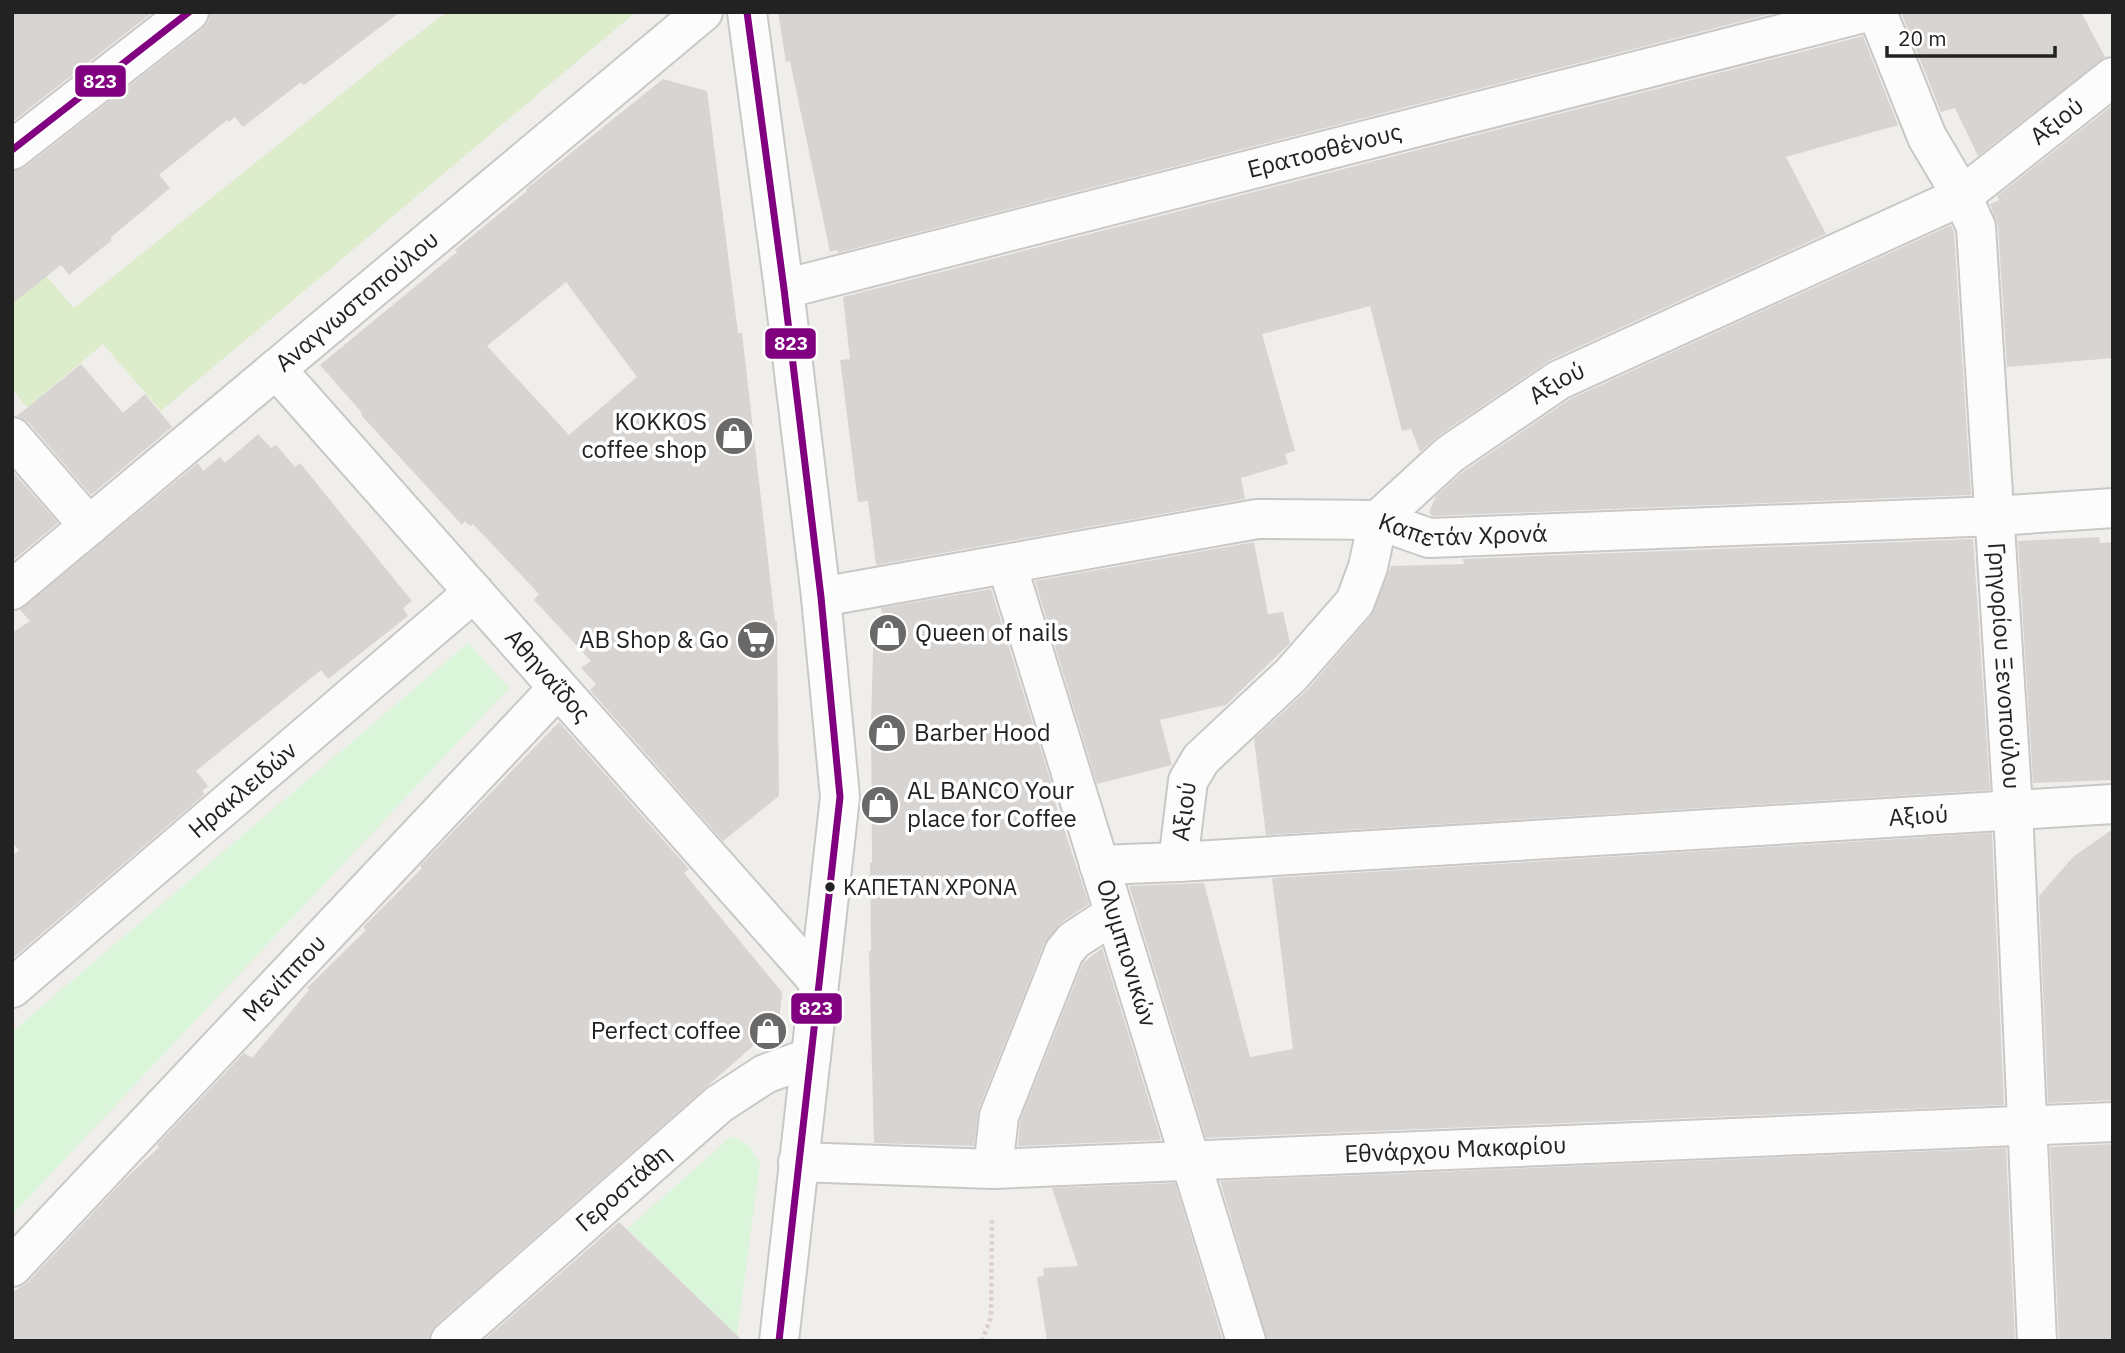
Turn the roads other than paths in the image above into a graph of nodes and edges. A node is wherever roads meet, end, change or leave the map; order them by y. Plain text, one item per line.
1 (189, 12) edge
2 (703, 12) edge
3 (747, 12) edge
4 (1867, 12) edge
5 (1877, 12) edge
6 (2113, 77) edge
7 (12, 150) edge
8 (1962, 195) junction
9 (784, 289) junction
10 (276, 369) junction
11 (12, 437) edge
12 (2113, 508) edge
13 (1995, 516) junction
14 (1378, 520) junction
15 (89, 526) junction
16 (1007, 565) junction
17 (12, 590) edge
18 (474, 592) junction
19 (821, 597) junction
20 (558, 688) junction
21 (2113, 804) edge
22 (2013, 809) junction
23 (1178, 862) junction
24 (1099, 865) junction
25 (1114, 914) junction
26 (820, 982) junction
27 (12, 988) edge
28 (811, 1057) junction
29 (2113, 1122) edge
30 (2027, 1127) junction
31 (798, 1162) junction
32 (1191, 1162) junction
33 (993, 1170) junction
34 (12, 1267) edge
35 (450, 1341) edge
36 (779, 1341) edge
37 (1246, 1341) edge
38 (2037, 1341) edge

1 - 7 street
2 - 10 street, Αναγνωστοπούλου
3 - 9 street
4 - 9 street, Ερατοσθένους
5 - 8 street, Γρηγορίου Ξενοπούλου
6 - 8 street, Αξιού
8 - 13 street, Γρηγορίου Ξενοπούλου
8 - 14 street, Αξιού
9 - 19 street
10 - 15 street, Αναγνωστοπούλου
10 - 18 street, Αθηναΐδος
11 - 15 street
12 - 13 street, Καπετάν Χρονά
13 - 14 street, Καπετάν Χρονά
13 - 22 street, Γρηγορίου Ξενοπούλου
14 - 16 street, Καπετάν Χρονά
14 - 23 street, Αξιού
15 - 17 street, Αναγνωστοπούλου
16 - 19 street, Καπετάν Χρονά
16 - 24 street, Ολυμπιονικών
18 - 20 street, Αθηναΐδος
18 - 27 street, Ηρακλειδών
19 - 26 street
20 - 26 street, Αθηναΐδος
20 - 34 street, Μενίππου
21 - 22 street, Αξιού
22 - 23 street, Αξιού
22 - 30 street, Γρηγορίου Ξενοπούλου
23 - 24 street, Αξιού
24 - 25 street, Ολυμπιονικών
25 - 32 street, Ολυμπιονικών
25 - 33 street
26 - 28 street
28 - 31 street
28 - 35 street, Γεροστάθη
29 - 30 street, Εθνάρχου Μακαρίου
30 - 32 street, Εθνάρχου Μακαρίου
30 - 38 street, Γρηγορίου Ξενοπούλου
31 - 33 street, Εθνάρχου Μακαρίου
31 - 36 street
32 - 33 street, Εθνάρχου Μακαρίου
32 - 37 street, Ολυμπιονικών

